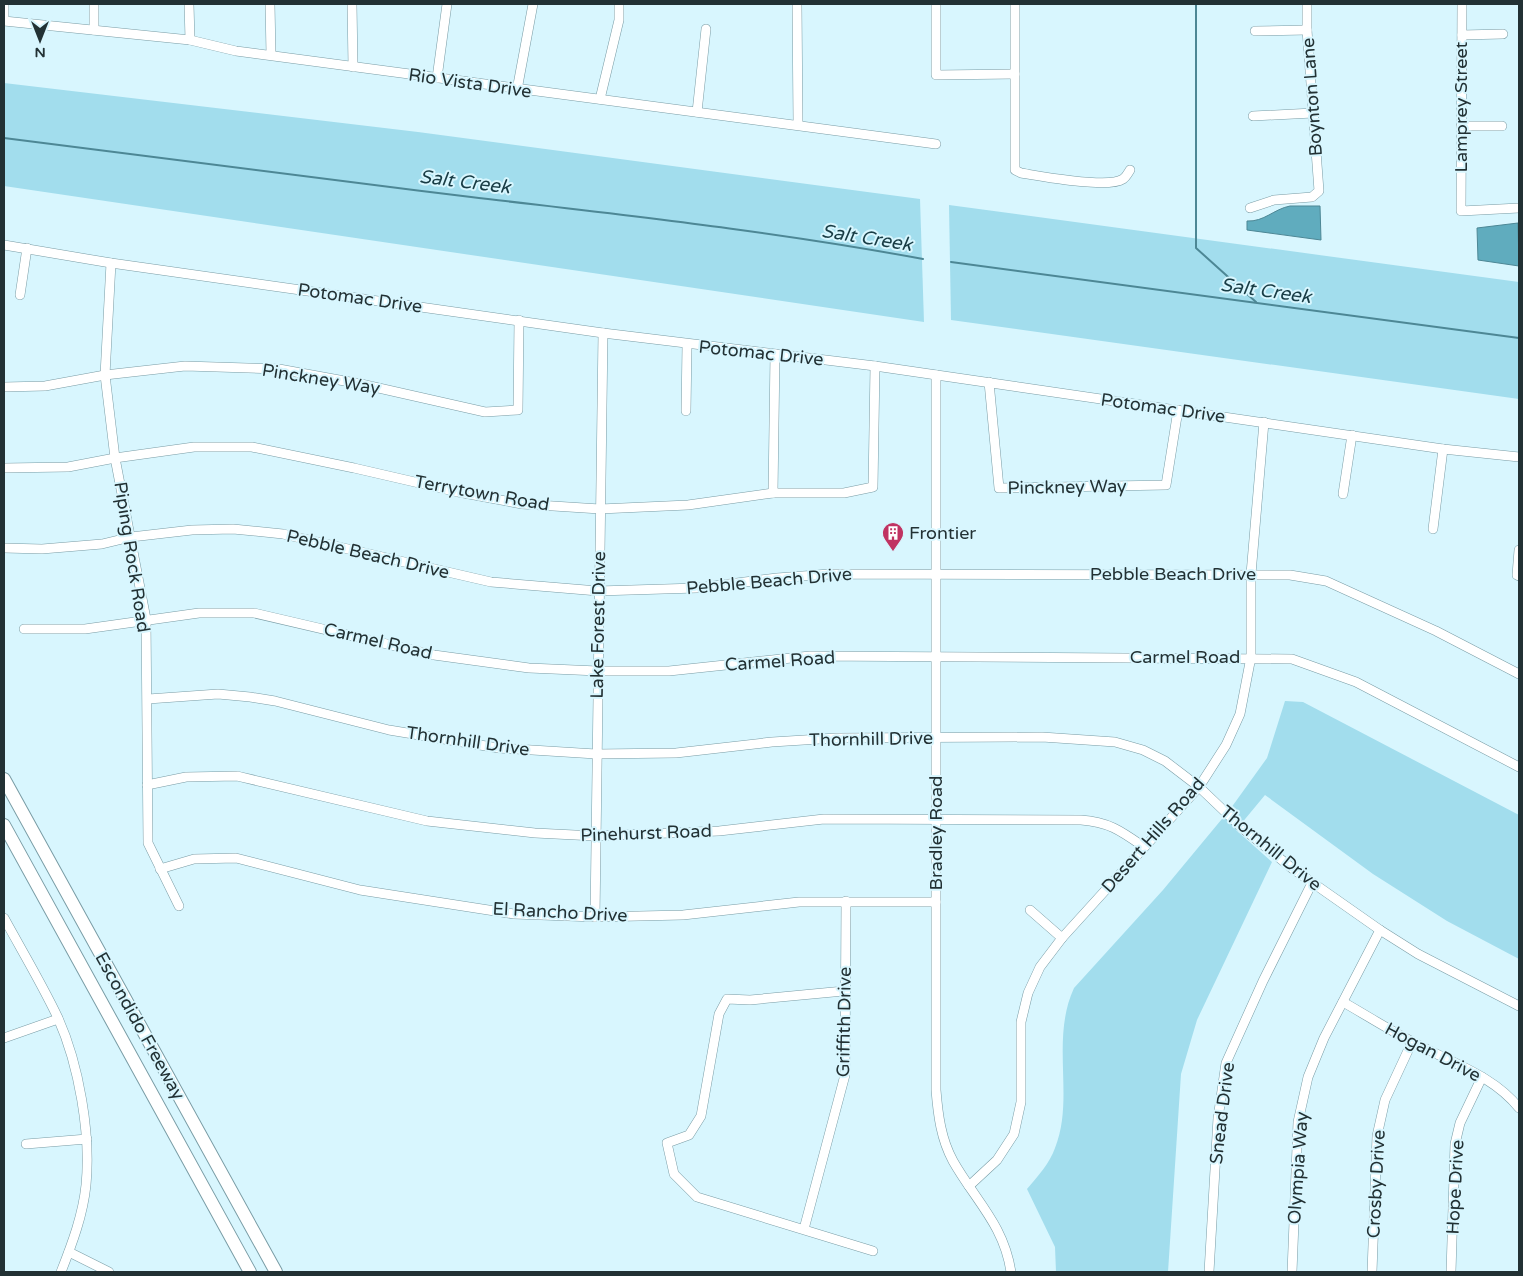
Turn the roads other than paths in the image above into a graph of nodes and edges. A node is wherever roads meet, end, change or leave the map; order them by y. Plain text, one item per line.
1 (4, 4) edge
2 (94, 4) edge
3 (189, 4) edge
4 (270, 4) edge
5 (352, 4) edge
6 (447, 4) edge
7 (533, 4) edge
8 (619, 4) edge
9 (797, 4) edge
10 (936, 4) edge
11 (1015, 4) edge
12 (1307, 4) edge
13 (1462, 4) edge
14 (4, 21) edge
15 (706, 29) dead end
16 (94, 30) junction
17 (1307, 30) junction
18 (1254, 31) dead end
19 (1503, 34) dead end
20 (1462, 35) junction
21 (190, 40) junction
22 (271, 55) junction
23 (353, 67) junction
24 (1015, 74) junction
25 (438, 78) junction
26 (517, 90) junction
27 (600, 99) junction
28 (697, 112) junction
29 (1313, 112) junction
30 (1253, 116) dead end
31 (798, 124) junction
32 (1461, 126) junction
33 (1502, 126) dead end
34 (936, 144) dead end
35 (1130, 170) dead end
36 (1250, 208) dead end
37 (1519, 208) edge
38 (4, 245) edge
39 (27, 248) junction
40 (111, 263) junction
41 (20, 295) dead end
42 (519, 320) junction
43 (603, 333) junction
44 (687, 345) junction
45 (775, 354) junction
46 (875, 366) junction
47 (104, 375) junction
48 (936, 375) junction
49 (989, 382) junction
50 (4, 387) edge
51 (1178, 410) junction
52 (686, 411) dead end
53 (1264, 422) junction
54 (1352, 435) junction
55 (1443, 449) junction
56 (1519, 457) edge
57 (115, 458) junction
58 (4, 468) edge
59 (773, 493) junction
60 (1343, 494) dead end
61 (600, 509) junction
62 (1433, 529) dead end
63 (132, 537) junction
64 (4, 548) edge
65 (1519, 550) edge
66 (937, 574) junction
67 (1251, 574) junction
68 (1519, 576) edge
69 (598, 591) junction
70 (146, 619) junction
71 (24, 629) dead end
72 (937, 656) junction
73 (1251, 657) junction
74 (598, 671) junction
75 (1519, 674) edge
76 (148, 699) junction
77 (936, 738) junction
78 (596, 754) junction
79 (1519, 767) edge
80 (4, 779) edge
81 (147, 784) junction
82 (1199, 787) junction
83 (936, 820) junction
84 (4, 826) edge
85 (595, 836) junction
86 (1144, 847) junction
87 (160, 869) junction
88 (1312, 882) junction
89 (846, 901) junction
90 (936, 902) junction
91 (180, 906) dead end
92 (1030, 910) dead end
93 (595, 917) junction
94 (4, 918) edge
95 (1380, 930) junction
96 (1062, 938) junction
97 (844, 991) junction
98 (1343, 1002) junction
99 (1519, 1006) edge
100 (58, 1019) junction
101 (4, 1038) edge
102 (1412, 1042) junction
103 (1482, 1077) junction
104 (1519, 1108) edge
105 (86, 1139) junction
106 (26, 1144) dead end
107 (969, 1186) junction
108 (804, 1229) junction
109 (873, 1250) dead end
110 (69, 1252) junction
111 (61, 1272) edge
112 (108, 1272) edge
113 (250, 1272) edge
114 (276, 1272) edge
115 (1011, 1272) edge
116 (1208, 1272) edge
117 (1292, 1272) edge
118 (1372, 1272) edge
119 (1451, 1272) edge

1 - 14 street
2 - 16 street
3 - 21 street
4 - 22 street
5 - 23 street
6 - 25 street
7 - 26 street
8 - 27 street
9 - 31 street
10 - 24 street
11 - 24 street
12 - 17 street, Boynton Lane
13 - 20 street, Lamprey Street
14 - 16 street, Rio Vista Drive
15 - 28 street
16 - 21 street, Rio Vista Drive
17 - 18 street
17 - 29 street, Boynton Lane
19 - 20 street
20 - 32 street, Lamprey Street
21 - 22 street, Rio Vista Drive
22 - 23 street, Rio Vista Drive
23 - 25 street, Rio Vista Drive
24 - 35 street
25 - 26 street, Rio Vista Drive
26 - 27 street, Rio Vista Drive
27 - 28 street, Rio Vista Drive
28 - 31 street, Rio Vista Drive
29 - 30 street
29 - 36 street, Boynton Lane
31 - 34 street, Rio Vista Drive
32 - 33 street
32 - 37 street, Lamprey Street
38 - 39 street, Potomac Drive
39 - 40 street, Potomac Drive
39 - 41 street
40 - 42 street, Potomac Drive
40 - 47 street, Piping Rock Road
42 - 43 street, Potomac Drive
42 - 47 street, Pinckney Way
43 - 44 street, Potomac Drive
43 - 61 street, Lake Forest Drive
44 - 45 street, Potomac Drive
44 - 52 street
45 - 46 street, Potomac Drive
45 - 59 street
46 - 48 street, Potomac Drive
46 - 59 street, Terrytown Road
47 - 50 street, Pinckney Way
47 - 57 street, Piping Rock Road
48 - 49 street, Potomac Drive
48 - 66 street, Bradley Road
49 - 51 street, Potomac Drive
49 - 51 street, Pinckney Way
51 - 53 street, Potomac Drive
53 - 54 street, Potomac Drive
53 - 67 street, Desert Hills Road
54 - 55 street, Potomac Drive
54 - 60 street
55 - 56 street, Potomac Drive
55 - 62 street
57 - 58 street, Terrytown Road
57 - 61 street, Terrytown Road
57 - 63 street, Piping Rock Road
59 - 61 street, Terrytown Road
61 - 69 street, Lake Forest Drive
63 - 64 street, Pebble Beach Drive
63 - 69 street, Pebble Beach Drive
63 - 70 street, Piping Rock Road
65 - 68 street
66 - 67 street, Pebble Beach Drive
66 - 69 street, Pebble Beach Drive
66 - 72 street, Bradley Road
67 - 73 street, Desert Hills Road
67 - 75 street, Pebble Beach Drive
69 - 74 street, Lake Forest Drive
70 - 71 street, Carmel Road
70 - 74 street, Carmel Road
70 - 76 street, Piping Rock Road
72 - 73 street, Carmel Road
72 - 74 street, Carmel Road
72 - 77 street, Bradley Road
73 - 79 street, Carmel Road
73 - 82 street, Desert Hills Road
74 - 78 street, Lake Forest Drive
76 - 78 street, Thornhill Drive
76 - 81 street, Piping Rock Road
77 - 78 street, Thornhill Drive
77 - 82 street, Thornhill Drive
77 - 83 street, Bradley Road
78 - 85 street, Lake Forest Drive
80 - 114 highway, Escondido Freeway
81 - 85 street, Pinehurst Road
81 - 87 street, Piping Rock Road
82 - 86 street, Desert Hills Road
82 - 88 street, Thornhill Drive
83 - 85 street, Pinehurst Road
83 - 86 street, Pinehurst Road
83 - 90 street, Bradley Road
84 - 113 highway, Escondido Freeway
85 - 93 street, Lake Forest Drive
86 - 96 street, Desert Hills Road
87 - 91 street, Piping Rock Road
87 - 93 street, El Rancho Drive
88 - 95 street, Thornhill Drive
88 - 116 street, Snead Drive
89 - 90 street, El Rancho Drive
89 - 93 street, El Rancho Drive
89 - 97 street, Griffith Drive
90 - 107 street, Bradley Road
92 - 96 street
94 - 100 street
95 - 98 street, Olympia Way
95 - 99 street, Thornhill Drive
96 - 107 street, Desert Hills Road
97 - 108 street, Griffith Drive
97 - 108 street
98 - 102 street, Hogan Drive
98 - 117 street, Olympia Way
100 - 101 street
100 - 105 street
102 - 103 street, Hogan Drive
102 - 118 street, Crosby Drive
103 - 104 street, Hogan Drive
103 - 119 street, Hope Drive
105 - 106 street
105 - 110 street
107 - 115 street, Bradley Road
108 - 109 street
110 - 111 street
110 - 112 street

